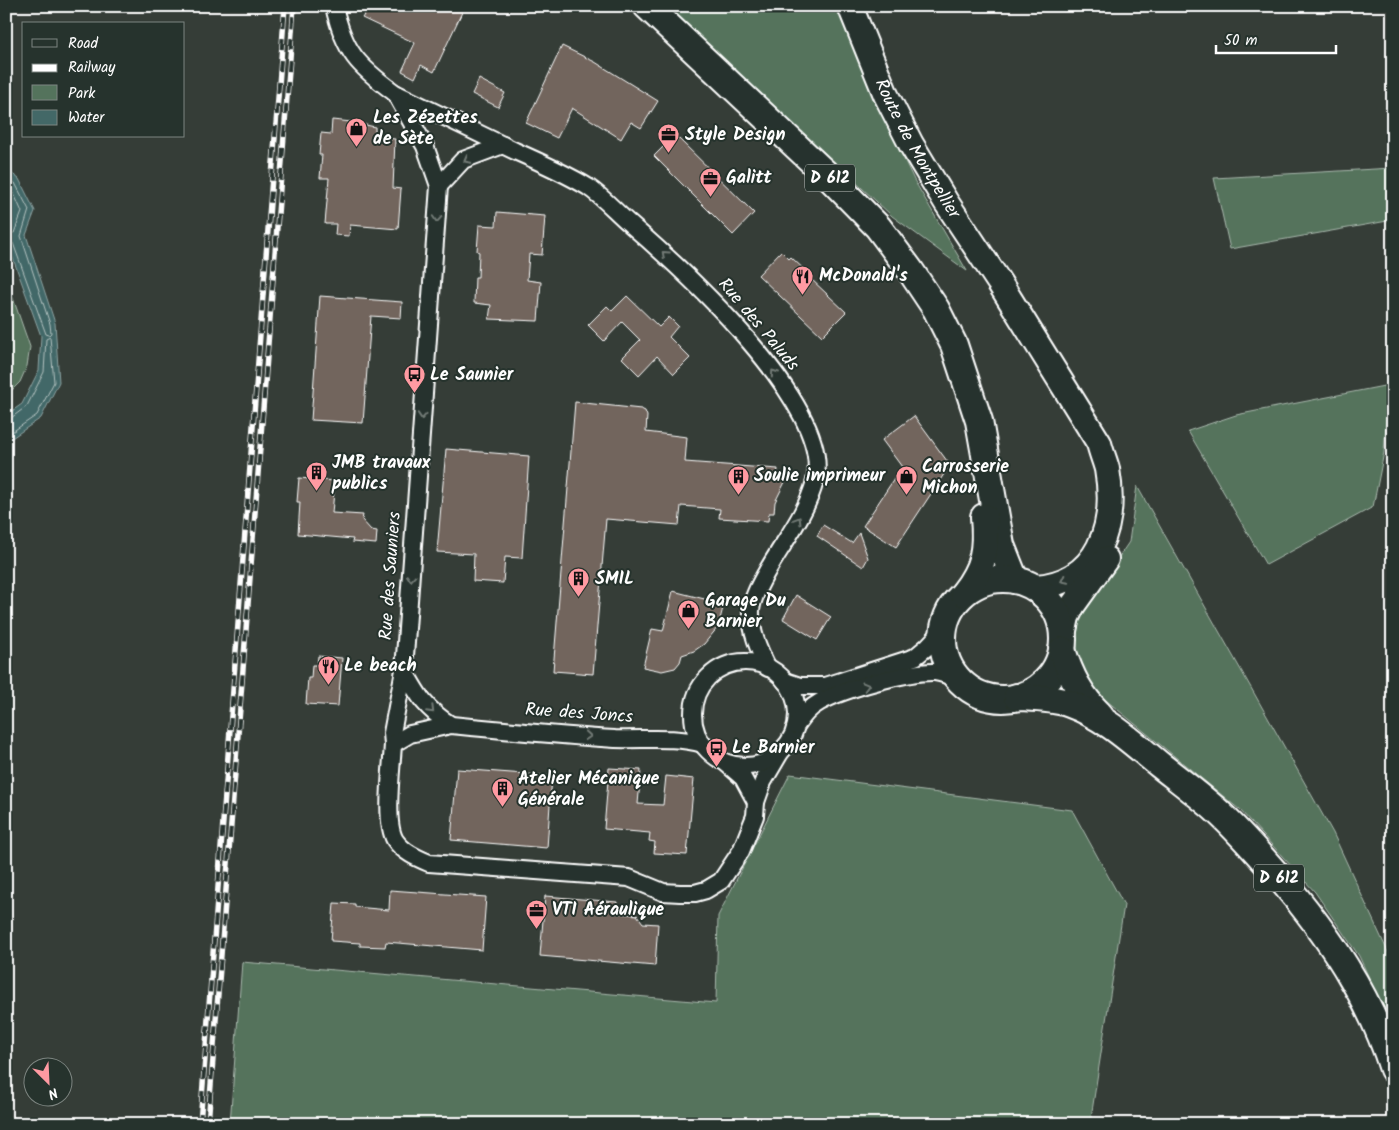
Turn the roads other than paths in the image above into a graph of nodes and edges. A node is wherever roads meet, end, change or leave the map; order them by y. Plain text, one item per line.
1 (334, 6) edge
2 (647, 6) edge
3 (850, 6) edge
4 (395, 93) junction
5 (503, 145) junction
6 (439, 186) junction
7 (999, 282) junction
8 (967, 384) junction
9 (1025, 583) junction
10 (964, 593) junction
11 (943, 630) junction
12 (1063, 642) junction
13 (768, 668) junction
14 (404, 670) junction
15 (957, 678) junction
16 (785, 681) junction
17 (1017, 697) junction
18 (451, 725) junction
19 (796, 726) junction
20 (1113, 728) junction
21 (393, 744) junction
22 (703, 744) junction
23 (780, 753) junction
24 (725, 762) junction
25 (756, 802) junction
26 (1393, 1069) edge

1 - 4 street
2 - 8 main road, D 612
3 - 7 main road, Route de Montpellier
4 - 5 street, Rue des Paluds
4 - 6 street, Rue des Sauniers
5 -> 6 street
13 -> 5 street, Rue des Paluds
6 -> 14 street, Rue des Sauniers
7 -> 9 main road
7 - 12 main road
8 - 9 main road, D 612
8 - 10 main road, D 612
9 - 10 main road
9 - 12 main road
10 - 11 main road
11 - 15 main road
11 - 16 street
12 - 17 main road
12 - 20 main road, D 612
13 - 16 street
13 - 22 street
14 -> 18 street
14 - 21 street, Rue des Sauniers
15 - 17 main road
19 -> 15 street
16 - 19 street
17 - 20 main road, D 612
18 - 21 street, Rue des Joncs
18 -> 22 street, Rue des Joncs
19 - 23 street
20 - 26 main road, D 612
21 - 25 street, Rue des Sauniers
22 - 24 street
23 - 24 street
23 - 25 street, Rue des Sauniers
24 - 25 street

